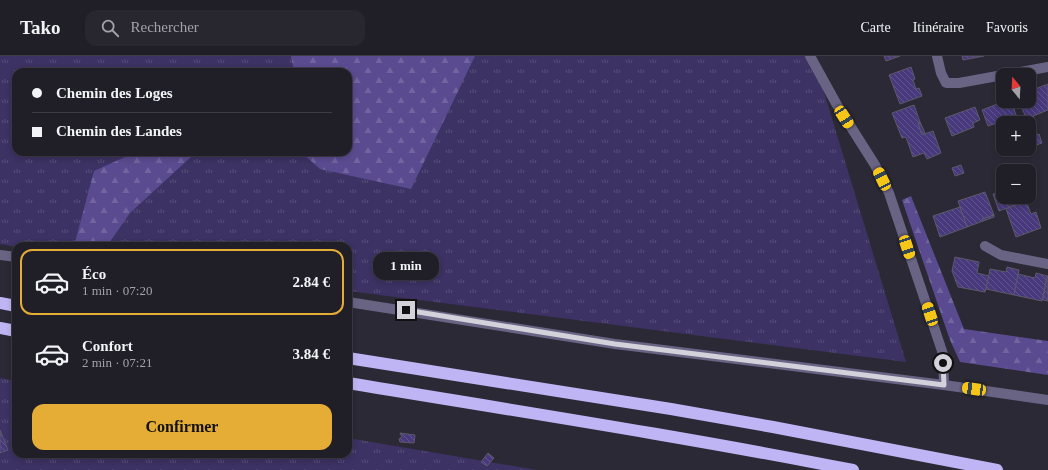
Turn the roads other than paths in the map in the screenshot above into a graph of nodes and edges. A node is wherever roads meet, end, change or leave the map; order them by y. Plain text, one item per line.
1 (810, 56) edge
2 (937, 56) edge
3 (1048, 67) edge
4 (1036, 69) edge
5 (996, 76) edge
6 (985, 246) dead end
7 (0, 254) edge
8 (12, 257) edge
9 (1048, 264) edge
10 (0, 303) edge
11 (352, 303) edge
12 (12, 305) edge
13 (0, 328) edge
14 (12, 330) edge
15 (352, 359) edge
16 (352, 384) edge
17 (944, 385) junction
18 (1048, 400) edge
19 (853, 470) edge
20 (997, 470) edge

1 - 17 street
2 - 5 street
3 - 4 street
6 - 9 street
7 - 8 street
10 - 12 highway
11 - 17 street
13 - 14 highway
15 - 20 highway
16 - 19 highway
17 - 18 street

